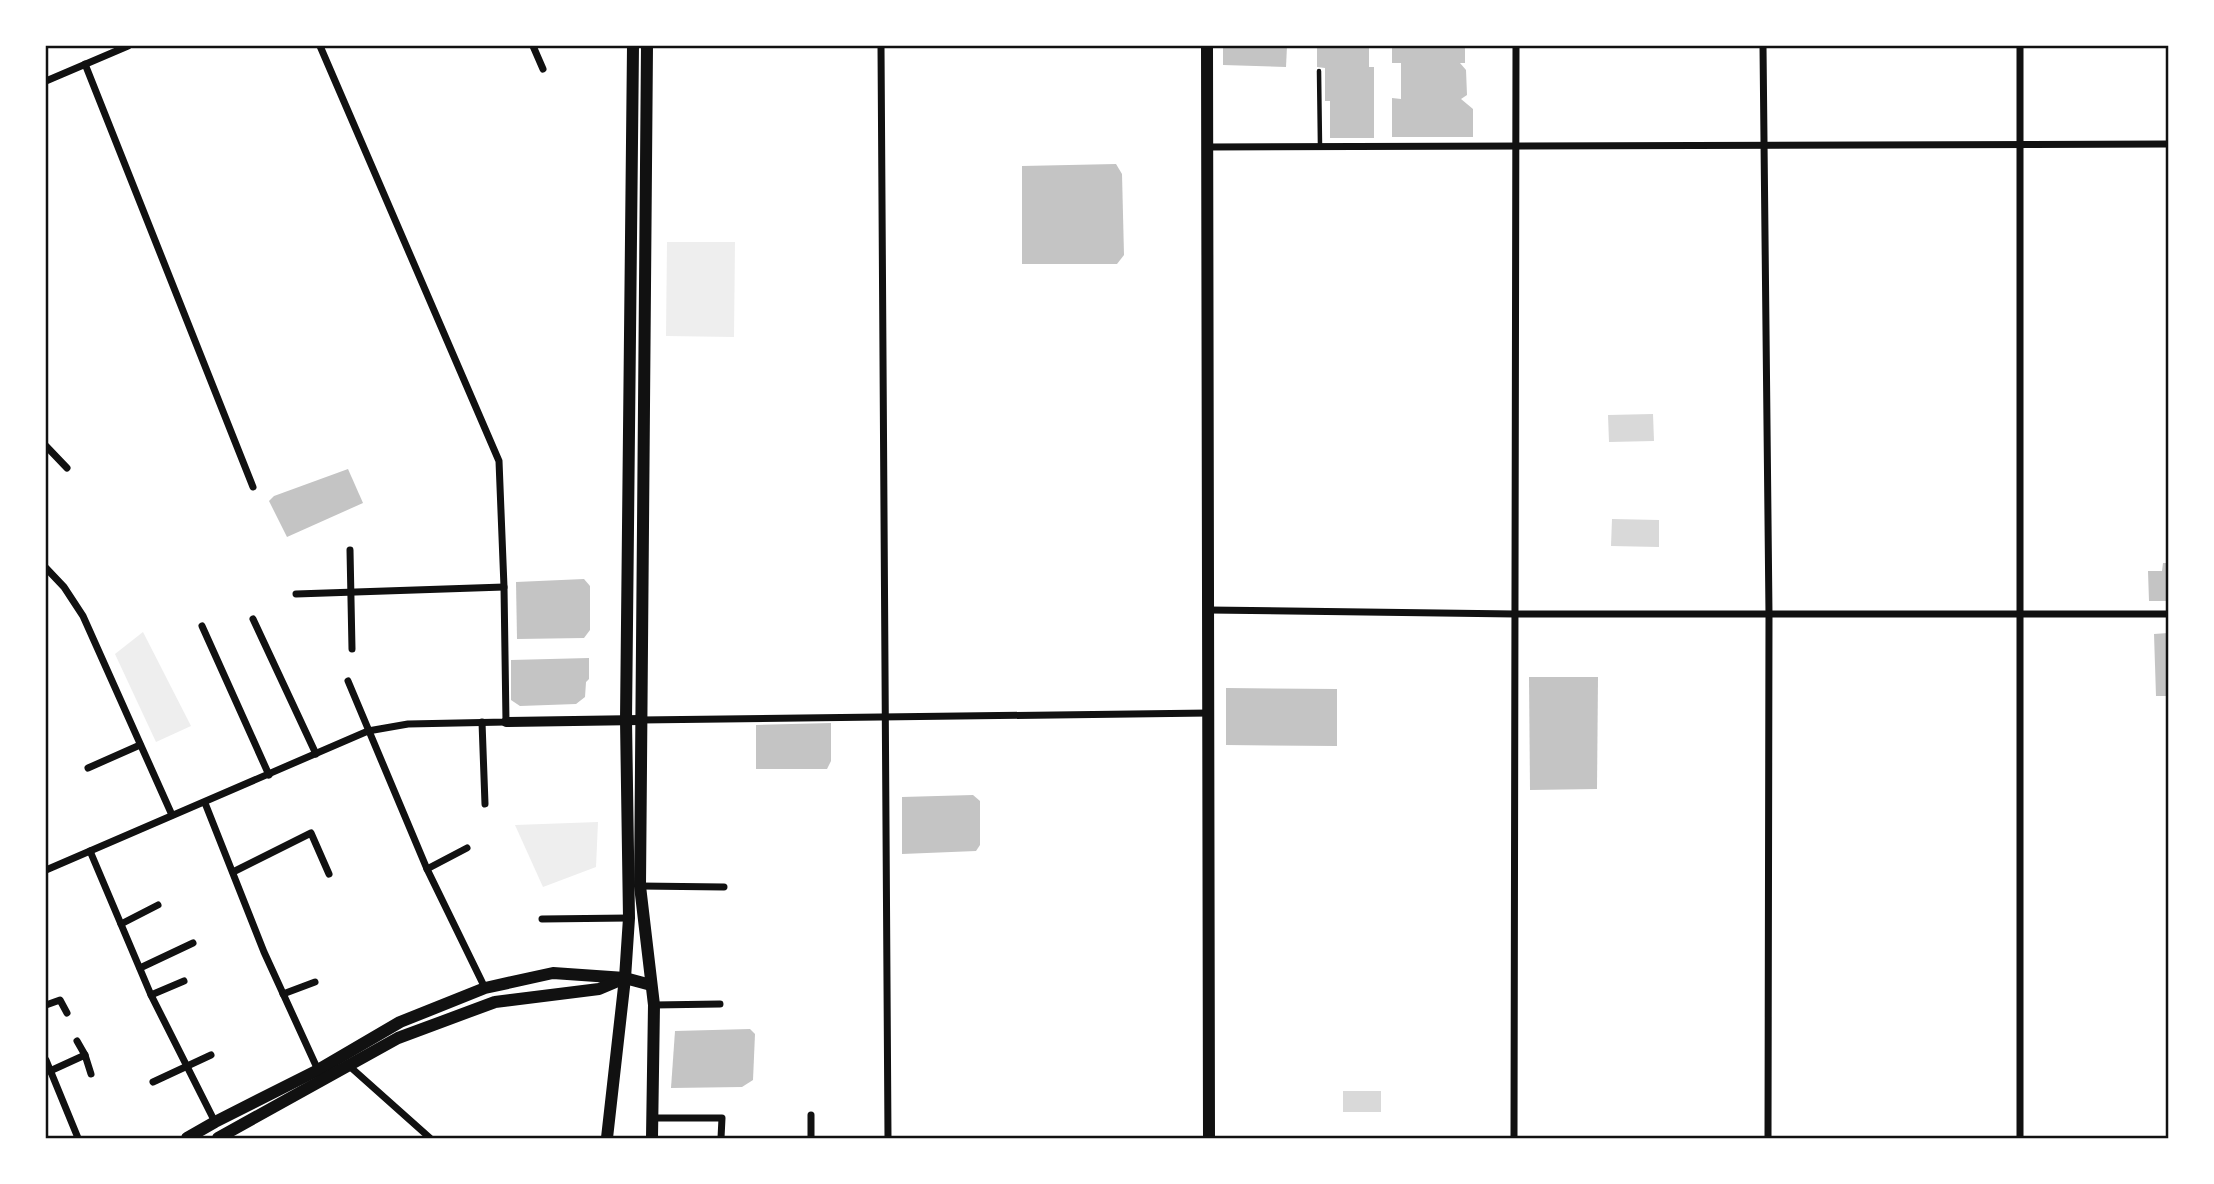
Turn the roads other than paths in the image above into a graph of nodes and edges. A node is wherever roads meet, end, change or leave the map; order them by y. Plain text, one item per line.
1 (128, 46) edge
2 (320, 46) edge
3 (533, 46) edge
4 (633, 46) edge
5 (647, 46) edge
6 (881, 46) edge
7 (1207, 46) edge
8 (1516, 46) edge
9 (1763, 46) edge
10 (2020, 46) edge
11 (85, 64) junction
12 (543, 69) dead end
13 (1319, 71) dead end
14 (46, 81) edge
15 (2168, 144) edge
16 (2020, 145) junction
17 (1516, 146) junction
18 (1762, 146) junction
19 (1208, 147) junction
20 (1320, 147) junction
21 (46, 446) edge
22 (67, 468) dead end
23 (253, 488) dead end
24 (350, 551) dead end
25 (46, 568) edge
26 (504, 587) junction
27 (350, 593) junction
28 (296, 594) dead end
29 (1209, 610) junction
30 (1515, 614) junction
31 (1769, 614) junction
32 (2020, 614) junction
33 (2168, 614) edge
34 (253, 618) dead end
35 (202, 626) dead end
36 (352, 649) dead end
37 (348, 681) dead end
38 (1209, 713) junction
39 (886, 717) junction
40 (626, 720) junction
41 (640, 720) junction
42 (482, 722) junction
43 (506, 722) junction
44 (368, 731) junction
45 (140, 745) junction
46 (316, 754) junction
47 (88, 768) dead end
48 (269, 775) junction
49 (205, 803) junction
50 (485, 804) dead end
51 (172, 815) junction
52 (467, 848) dead end
53 (90, 851) junction
54 (427, 869) junction
55 (46, 870) edge
56 (233, 872) junction
57 (329, 874) dead end
58 (640, 886) junction
59 (724, 887) dead end
60 (158, 905) dead end
61 (629, 918) junction
62 (542, 919) dead end
63 (121, 924) junction
64 (193, 943) dead end
65 (140, 968) junction
66 (625, 978) junction
67 (184, 981) dead end
68 (315, 982) dead end
69 (651, 985) junction
70 (485, 988) junction
71 (151, 995) junction
72 (283, 995) junction
73 (720, 1004) dead end
74 (46, 1005) edge
75 (654, 1005) junction
76 (68, 1013) dead end
77 (77, 1041) dead end
78 (85, 1055) junction
79 (211, 1055) dead end
80 (338, 1058) junction
81 (46, 1060) edge
82 (350, 1066) junction
83 (187, 1067) junction
84 (318, 1070) junction
85 (50, 1071) junction
86 (91, 1074) dead end
87 (153, 1082) dead end
88 (811, 1115) dead end
89 (652, 1118) junction
90 (215, 1122) junction
91 (78, 1139) edge
92 (187, 1139) edge
93 (218, 1139) edge
94 (430, 1139) edge
95 (607, 1139) edge
96 (652, 1139) edge
97 (721, 1139) edge
98 (811, 1139) edge
99 (888, 1139) edge
100 (1209, 1139) edge
101 (1514, 1139) edge
102 (1768, 1139) edge
103 (2020, 1139) edge

1 - 11 street
2 - 26 street
3 - 12 street
4 - 40 main road
5 - 41 main road
6 - 39 street
7 - 19 main road
8 - 17 street
9 - 18 street
10 - 16 street
11 - 14 street
11 - 23 street
13 - 20 lane
15 - 16 street
16 - 18 street
16 - 32 street
17 - 18 street
17 - 20 street
17 - 30 street
18 - 31 street
19 - 20 street
19 - 29 main road
21 - 22 street
24 - 27 street
25 - 45 street
26 - 27 street
26 - 43 street
27 - 28 street
27 - 36 street
29 - 30 street
29 - 38 main road
30 - 31 street
30 - 101 street
31 - 32 street
31 - 102 street
32 - 33 street
32 - 103 street
34 - 46 street
35 - 48 street
37 - 44 street
38 - 39 street
38 - 100 main road
39 - 41 street
39 - 99 street
40 - 41 street
40 - 43 street
40 - 61 main road
41 - 58 main road
42 - 43 street
42 - 44 street
42 - 50 street
44 - 46 street
44 - 54 street
45 - 47 street
45 - 51 street
46 - 48 street
48 - 49 street
49 - 51 street
49 - 56 street
51 - 53 street
52 - 54 street
53 - 55 street
53 - 63 street
54 - 70 street
56 - 57 street
56 - 72 street
58 - 59 street
58 - 69 main road
60 - 63 street
61 - 62 street
61 - 66 main road
63 - 65 street
64 - 65 street
65 - 71 street
66 - 69 main road
66 - 70 main road
66 - 82 main road
66 - 95 main road
67 - 71 street
68 - 72 street
69 - 75 main road
70 - 80 main road
71 - 83 street
72 - 84 street
73 - 75 street
74 - 76 street
75 - 89 main road
77 - 78 street
78 - 85 street
78 - 86 street
79 - 83 street
80 - 82 street
80 - 84 main road
81 - 85 street
82 - 93 main road
82 - 94 street
83 - 87 street
83 - 90 street
84 - 90 main road
85 - 91 street
88 - 98 street
89 - 96 main road
89 - 97 street
90 - 92 main road

